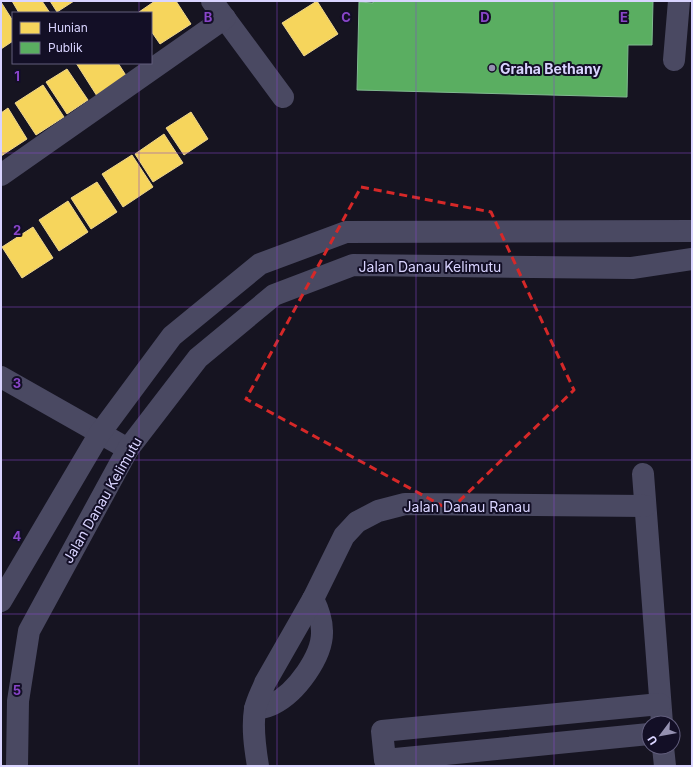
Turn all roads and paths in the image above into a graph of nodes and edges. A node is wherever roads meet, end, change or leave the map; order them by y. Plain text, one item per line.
1 (212, 1) edge
2 (679, 1) edge
3 (225, 18) junction
4 (674, 60) dead end
5 (283, 97) dead end
6 (1, 175) edge
7 (692, 231) edge
8 (692, 259) edge
9 (1, 377) edge
10 (100, 433) junction
11 (128, 449) junction
12 (643, 474) dead end
13 (645, 506) junction
14 (313, 599) junction
15 (1, 601) edge
16 (255, 709) junction
17 (661, 713) edge
18 (641, 735) edge
19 (664, 755) edge
20 (17, 766) edge
21 (258, 766) edge
22 (665, 766) edge

1 - 3 street
2 - 4 street
3 - 5 street
3 - 6 street
7 - 10 street
8 - 11 street, Jalan Danau Kelimutu
9 - 10 street
10 - 11 street
10 - 15 street
11 - 20 street, Jalan Danau Kelimutu
12 - 13 street
13 - 14 street, Jalan Danau Ranau
13 - 17 street
14 - 16 street, Jalan Danau Ranau
14 - 16 street
16 - 21 street, Jalan Danau Ranau
17 - 18 street
19 - 22 street

